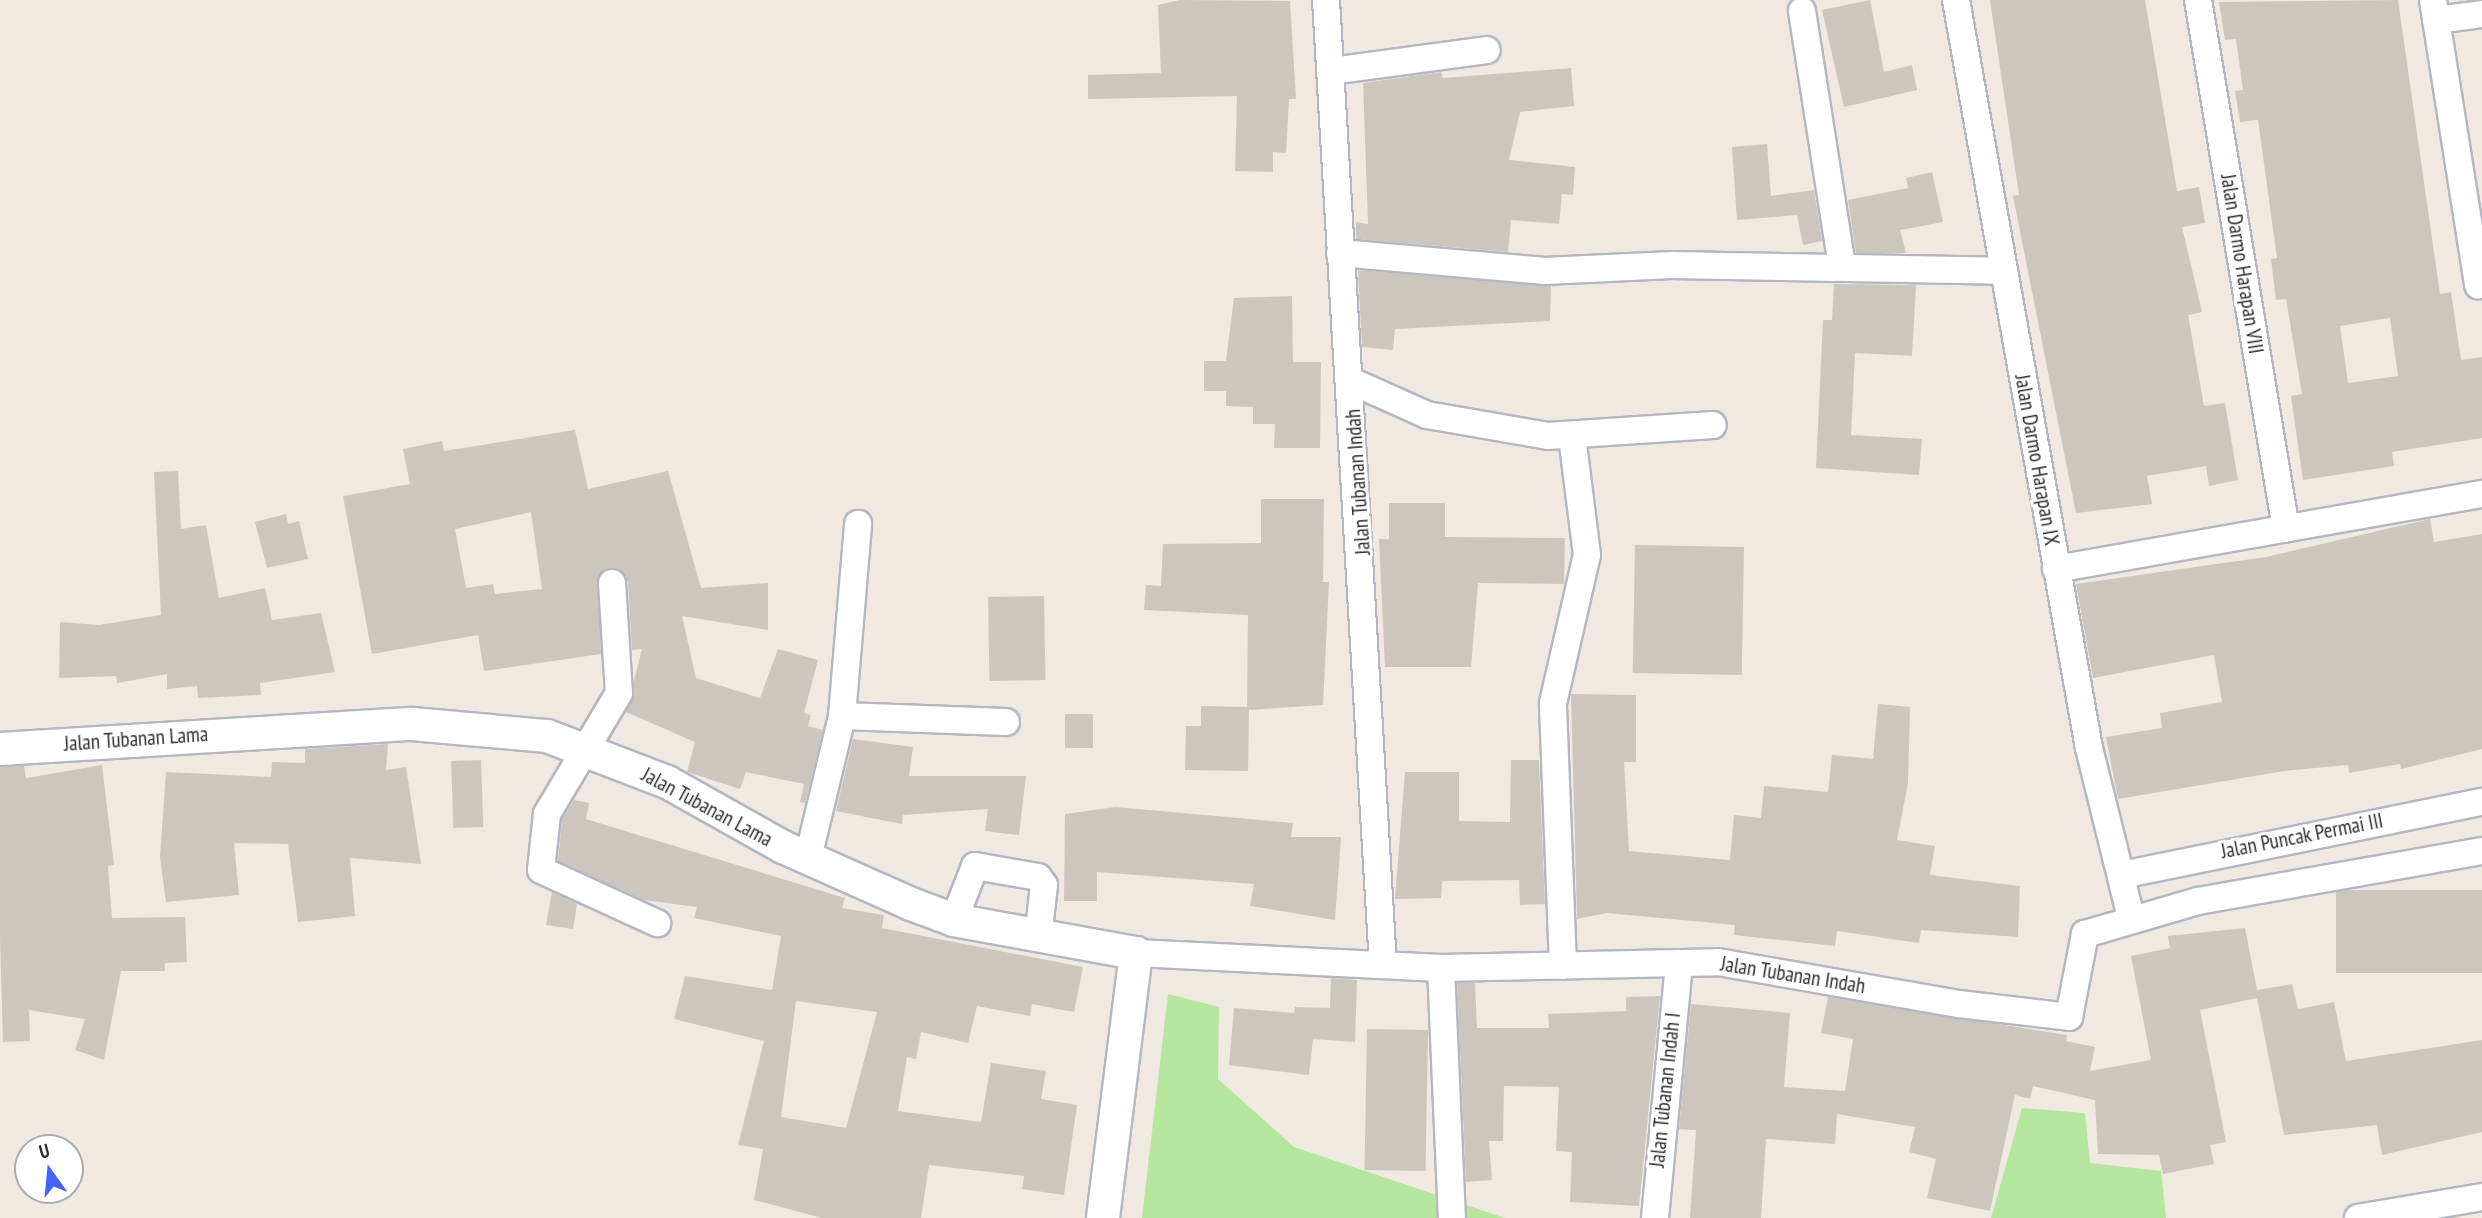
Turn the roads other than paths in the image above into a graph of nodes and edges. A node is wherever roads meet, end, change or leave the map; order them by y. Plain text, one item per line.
1 (1326, 0) edge
2 (1956, 0) edge
3 (2198, 0) edge
4 (2435, 10) edge
5 (1802, 11) dead end
6 (2482, 14) edge
7 (1487, 50) dead end
8 (1332, 71) junction
9 (2476, 239) edge
10 (1340, 253) junction
11 (1842, 265) junction
12 (2002, 271) junction
13 (2478, 285) dead end
14 (1351, 381) junction
15 (1713, 425) dead end
16 (1572, 436) junction
17 (2482, 494) edge
18 (858, 524) dead end
19 (2286, 529) junction
20 (2056, 569) junction
21 (612, 583) dead end
22 (842, 716) junction
23 (1006, 722) dead end
24 (586, 747) junction
25 (0, 749) edge
26 (2482, 802) edge
27 (2482, 851) edge
28 (808, 859) junction
29 (2122, 875) junction
30 (2131, 918) junction
31 (954, 920) junction
32 (657, 923) dead end
33 (1038, 938) junction
34 (1136, 953) junction
35 (1679, 963) junction
36 (1383, 965) junction
37 (1563, 966) junction
38 (1441, 968) junction
39 (2482, 1197) edge
40 (1103, 1218) edge
41 (1452, 1218) edge
42 (1655, 1218) edge
43 (2358, 1218) edge

1 - 8 street, Jalan Tubanan Indah
2 - 12 street, Jalan Darmo Harapan IX
3 - 19 street, Jalan Darmo Harapan VIII
4 - 6 street
4 - 9 street
5 - 11 street
7 - 8 street
8 - 10 street, Jalan Tubanan Indah
9 - 13 street
10 - 11 street
10 - 14 street, Jalan Tubanan Indah
11 - 12 street
12 - 20 street, Jalan Darmo Harapan IX
14 - 16 street
14 - 36 street, Jalan Tubanan Indah
15 - 16 street
16 - 37 street
17 - 19 street
18 - 22 street
19 - 20 street
20 - 29 street, Jalan Darmo Harapan IX
21 - 24 street
22 - 23 street
22 - 28 street
24 - 25 street, Jalan Tubanan Lama
24 - 28 street, Jalan Tubanan Lama
24 - 32 street
26 - 29 street, Jalan Puncak Permai III
27 - 30 street
28 - 31 street, Jalan Tubanan Lama
29 - 30 street, Jalan Darmo Harapan IX
30 - 35 street, Jalan Tubanan Indah
31 - 33 street, Jalan Tubanan Lama
31 - 33 street
33 - 34 street, Jalan Tubanan Lama
34 - 36 street, Jalan Tubanan Indah
34 - 40 street
35 - 37 street, Jalan Tubanan Indah
35 - 42 street, Jalan Tubanan Indah I
36 - 38 street, Jalan Tubanan Indah
37 - 38 street, Jalan Tubanan Indah
38 - 41 street
39 - 43 street

